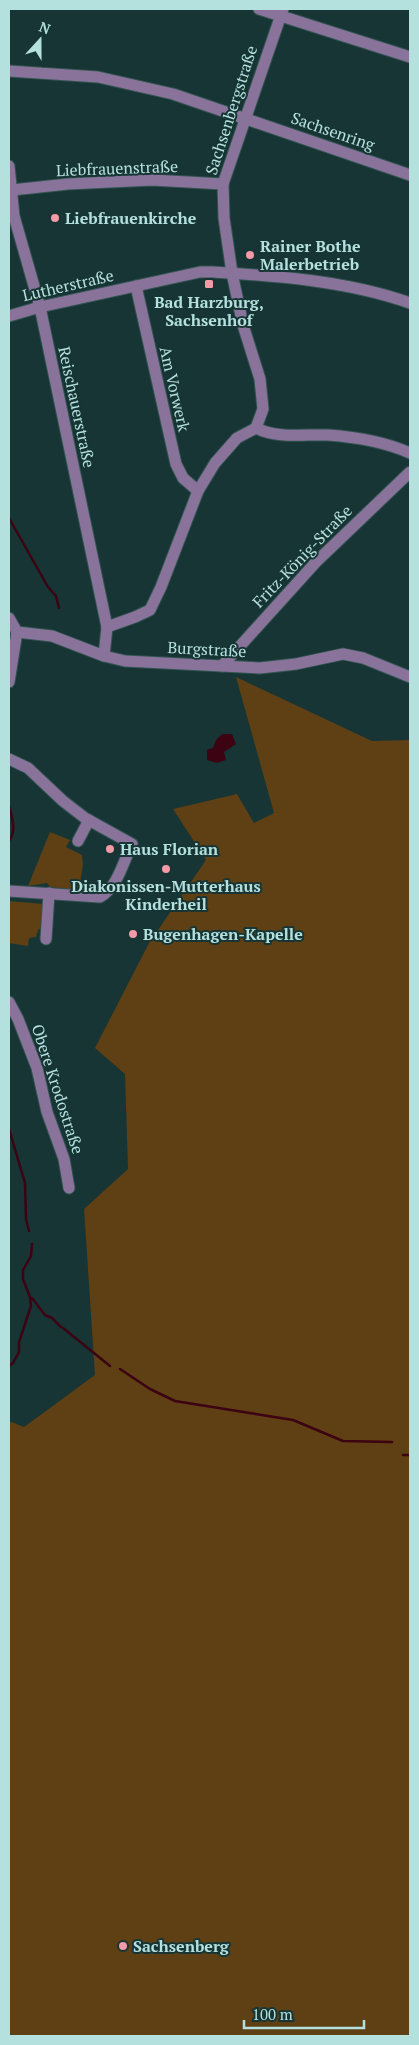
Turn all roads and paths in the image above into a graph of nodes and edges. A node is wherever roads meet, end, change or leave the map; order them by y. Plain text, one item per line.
1 (259, 9) edge
2 (282, 12) edge
3 (410, 56) edge
4 (9, 71) edge
5 (244, 118) junction
6 (9, 166) edge
7 (410, 175) edge
8 (223, 184) junction
9 (12, 190) junction
10 (12, 221) edge
11 (232, 273) junction
12 (136, 286) junction
13 (410, 303) edge
14 (40, 307) junction
15 (9, 316) edge
16 (256, 428) junction
17 (410, 453) edge
18 (410, 472) edge
19 (198, 491) junction
20 (9, 618) edge
21 (107, 627) junction
22 (17, 632) junction
23 (104, 656) junction
24 (222, 666) junction
25 (410, 677) edge
26 (9, 682) edge
27 (9, 759) edge
28 (88, 820) junction
29 (78, 841) dead end
30 (9, 891) edge
31 (50, 893) junction
32 (46, 939) dead end
33 (9, 1002) edge
34 (69, 1188) dead end

1 - 2 street
2 - 3 street
2 - 5 street, Sachsenbergstraße
4 - 5 street, Sachsenring
5 - 7 street, Sachsenring
5 - 8 street, Sachsenbergstraße
6 - 9 street, Reischauerstraße
8 - 9 street, Liebfrauenstraße
8 - 11 street, Sachsenbergstraße
9 - 10 street, Reischauerstraße
10 - 14 street, Reischauerstraße
11 - 12 street, Lutherstraße
11 - 13 street, Lutherstraße
11 - 16 street, Sachsenbergstraße
12 - 14 street, Lutherstraße
12 - 19 street, Am Vorwerk
14 - 15 street, Lutherstraße
14 - 21 street, Reischauerstraße
16 - 17 street
16 - 19 street
18 - 24 street, Fritz-König-Straße
19 - 21 street
20 - 22 street
21 - 23 street, Reischauerstraße
22 - 23 street, Burgstraße
22 - 26 street
23 - 24 street, Burgstraße
24 - 25 street, Burgstraße
27 - 28 street
28 - 29 street
28 - 31 street
30 - 31 street
31 - 32 street
33 - 34 street, Obere Krodostraße

